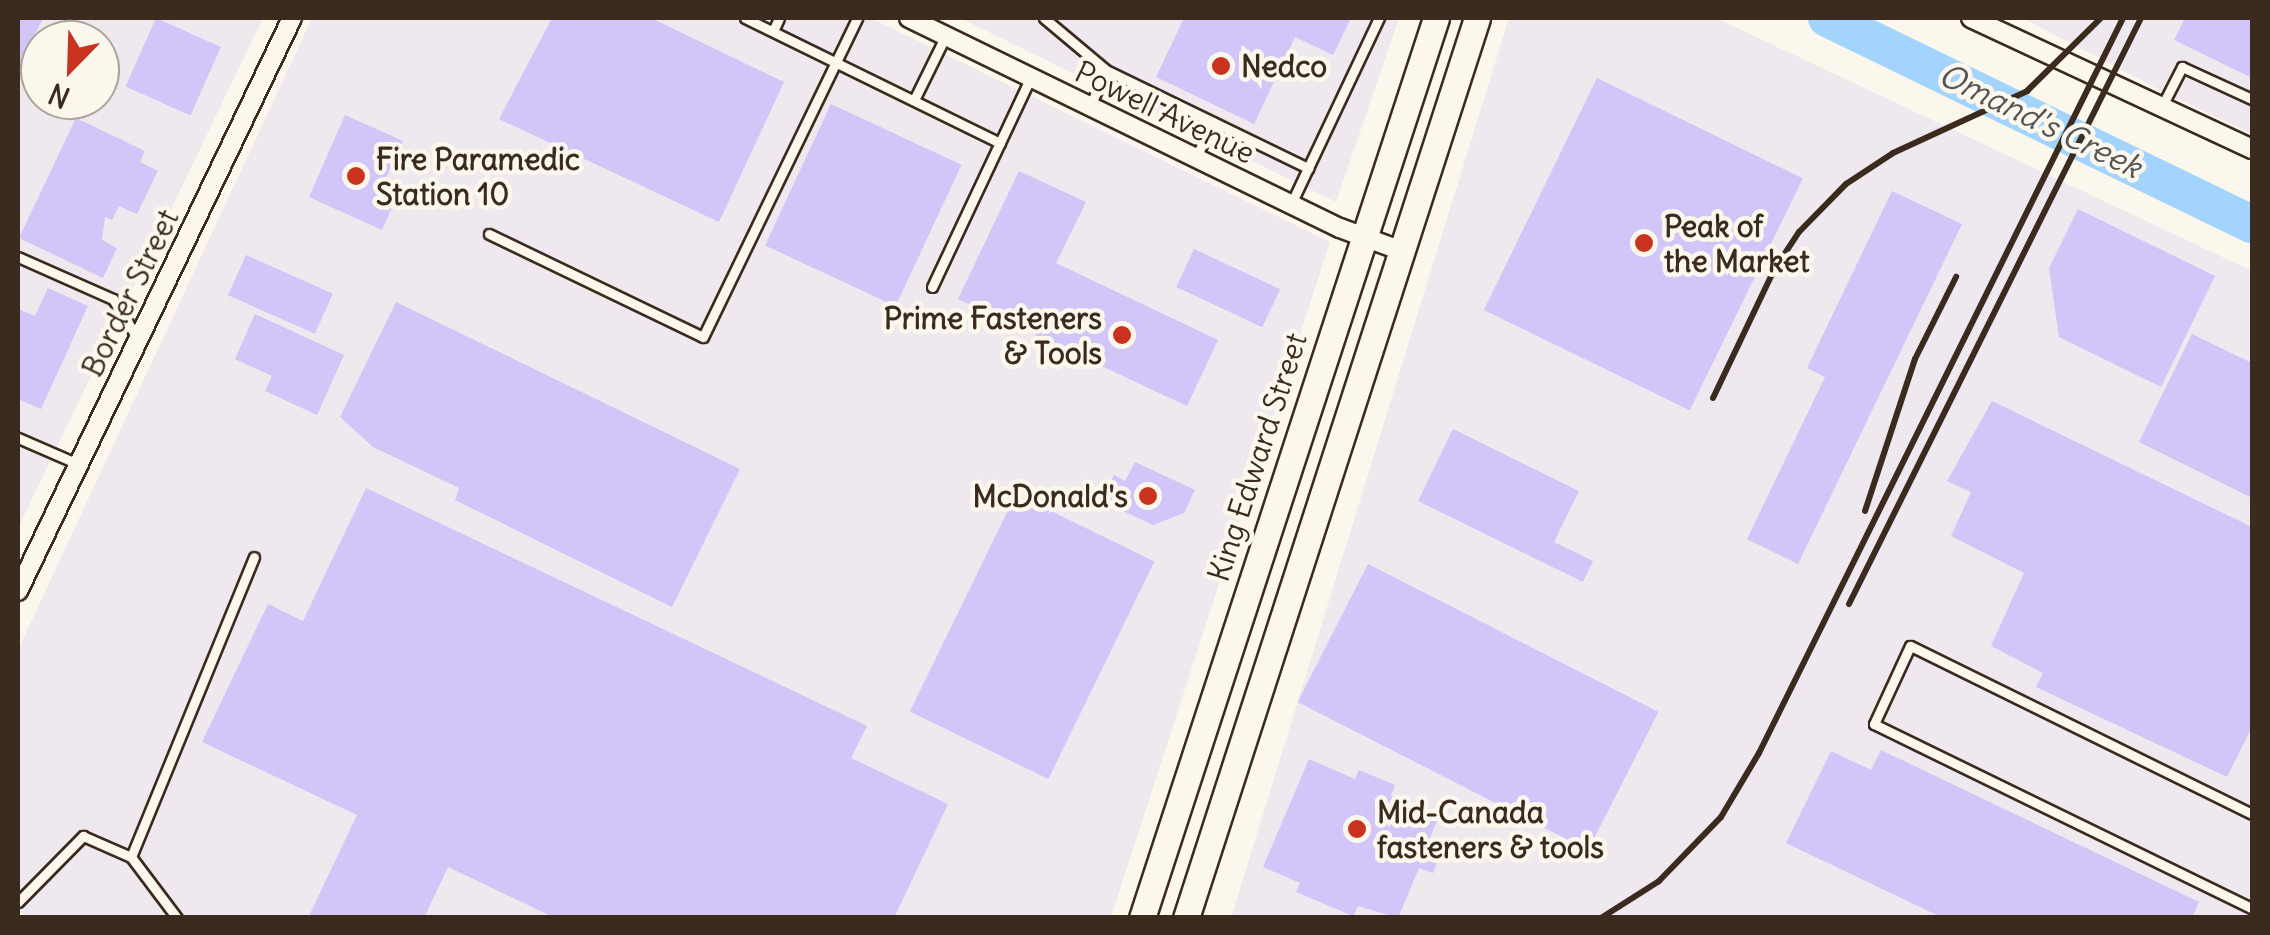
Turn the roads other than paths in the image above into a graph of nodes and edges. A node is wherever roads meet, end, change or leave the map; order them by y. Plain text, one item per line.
1 (292, 18) edge
2 (745, 18) edge
3 (779, 18) edge
4 (857, 18) edge
5 (909, 18) edge
6 (1044, 18) edge
7 (1378, 18) edge
8 (1971, 18) edge
9 (1434, 22) edge
10 (942, 28) edge
11 (1473, 29) edge
12 (773, 31) junction
13 (836, 62) junction
14 (1106, 70) junction
15 (1031, 77) junction
16 (914, 100) junction
17 (2252, 100) edge
18 (1090, 106) junction
19 (2162, 106) junction
20 (1214, 122) junction
21 (1000, 142) junction
22 (2252, 149) edge
23 (1196, 158) junction
24 (1308, 168) junction
25 (1291, 204) junction
26 (490, 234) dead end
27 (1363, 238) junction
28 (1400, 250) junction
29 (18, 257) edge
30 (932, 286) dead end
31 (138, 340) junction
32 (18, 437) edge
33 (78, 464) junction
34 (1281, 489) junction
35 (1319, 502) junction
36 (254, 558) dead end
37 (19, 585) edge
38 (2252, 814) edge
39 (131, 857) junction
40 (18, 902) edge
41 (2252, 908) edge
42 (177, 918) edge
43 (1142, 918) edge
44 (1186, 918) edge

1 - 31 street, Border Street
2 - 12 lane
3 - 12 lane
4 - 13 lane
5 - 10 street, Powell Avenue
6 - 14 lane
7 - 24 lane
8 - 19 street
9 - 11 main road
9 - 27 main road, King Edward Street
10 - 15 street, Powell Avenue
10 - 16 lane
11 - 28 main road
12 - 13 lane
13 - 16 lane
13 - 26 lane
14 - 18 lane
14 - 20 lane
15 - 18 street, Powell Avenue
15 - 21 lane
16 - 21 lane
17 - 19 lane
18 - 23 street, Powell Avenue
19 - 22 street
20 - 23 lane
20 - 24 lane
21 - 30 lane
23 - 25 street, Powell Avenue
24 - 25 lane
25 - 27 street, Powell Avenue
27 - 28 street, Powell Avenue
27 - 34 main road, King Edward Street
28 - 35 main road
29 - 31 lane
31 - 33 street, Border Street
32 - 33 lane
33 - 37 street, Border Street
34 - 35 main road
34 - 43 main road, King Edward Street
35 - 44 main road
36 - 39 lane
38 - 41 lane
39 - 40 lane
39 - 42 lane

